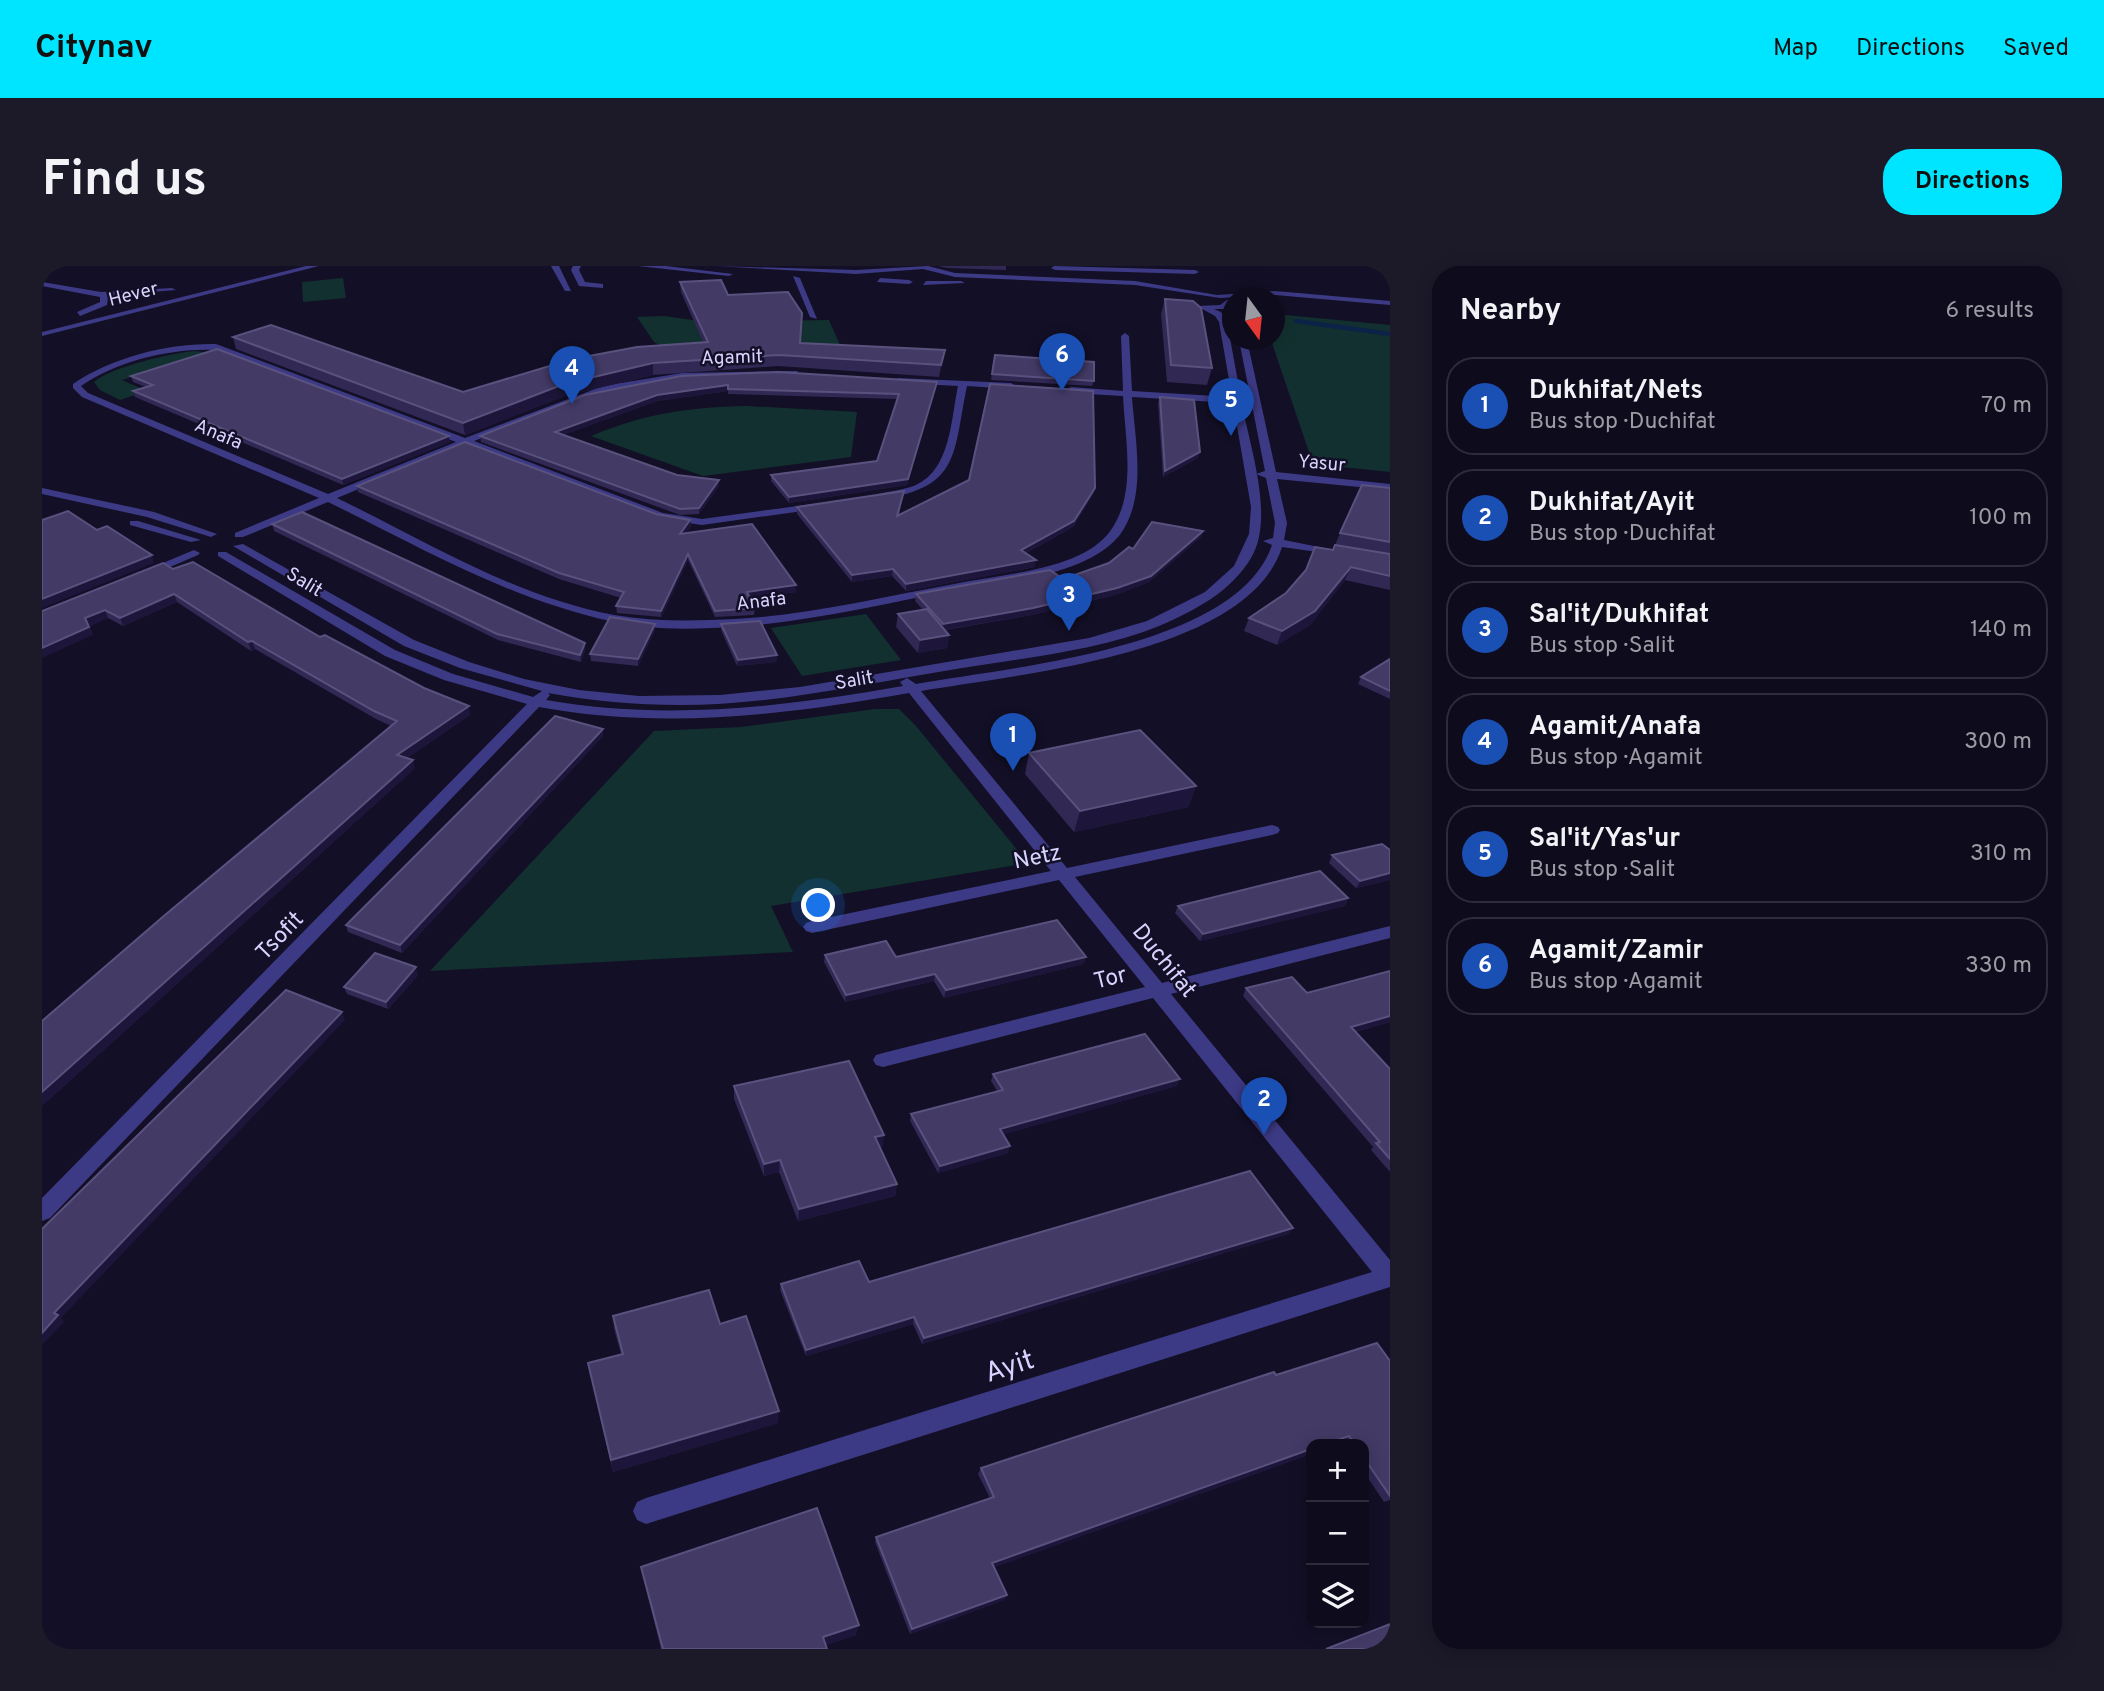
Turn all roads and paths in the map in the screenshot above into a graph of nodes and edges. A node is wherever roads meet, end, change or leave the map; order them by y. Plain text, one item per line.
1 (279, 266) edge
2 (314, 266) edge
3 (555, 266) edge
4 (577, 266) edge
5 (642, 266) edge
6 (718, 266) edge
7 (1040, 267) edge
8 (906, 268) edge
9 (937, 269) edge
10 (1086, 269) junction
11 (1195, 272) dead end
12 (796, 278) junction
13 (1090, 281) junction
14 (909, 282) junction
15 (926, 283) junction
16 (42, 284) edge
17 (600, 286) dead end
18 (182, 289) junction
19 (568, 289) dead end
20 (104, 293) junction
21 (1217, 296) junction
22 (1222, 299) edge
23 (1187, 300) junction
24 (127, 302) junction
25 (1390, 303) edge
26 (147, 306) junction
27 (1201, 306) junction
28 (1222, 307) edge
29 (80, 314) junction
30 (814, 317) dead end
31 (42, 324) edge
32 (42, 334) edge
33 (1125, 336) dead end
34 (1245, 350) edge
35 (805, 374) edge
36 (885, 379) edge
37 (962, 383) junction
38 (1018, 386) edge
39 (1059, 389) edge
40 (1128, 394) junction
41 (1237, 400) junction
42 (1256, 401) junction
43 (466, 441) junction
44 (1250, 472) junction
45 (1271, 475) junction
46 (1390, 487) edge
47 (42, 491) edge
48 (873, 497) edge
49 (328, 498) junction
50 (42, 502) edge
51 (835, 503) edge
52 (211, 534) junction
53 (1255, 539) junction
54 (239, 541) junction
55 (1278, 543) junction
56 (194, 546) junction
57 (222, 554) junction
58 (1353, 556) edge
59 (131, 579) edge
60 (906, 681) junction
61 (542, 696) junction
62 (1272, 830) dead end
63 (1063, 874) junction
64 (812, 927) dead end
65 (1390, 932) edge
66 (1158, 990) junction
67 (883, 1059) dead end
68 (42, 1212) edge
69 (1390, 1276) edge
70 (646, 1511) dead end

1 - 18 street, Hever
2 - 26 street, Hever
3 - 19 street
4 - 17 street
5 - 12 street
6 - 8 street
7 - 10 street
8 - 9 street
8 - 14 street
9 - 13 street
9 - 15 street
10 - 11 street
10 - 13 street
12 - 14 street
12 - 30 street
13 - 21 street
14 - 15 street
15 - 23 street
16 - 20 street
18 - 20 street
18 - 24 street, Hever
20 - 24 street
20 - 29 street
21 - 22 street
21 - 23 street
21 - 25 street
23 - 27 street
24 - 26 street
24 - 29 street, Hever
26 - 32 street, Hever
27 - 28 street
27 - 41 street, Salit
29 - 31 street, Hever
33 - 40 street, Anafa
34 - 42 street, Salit
35 - 43 street, Agamit
36 - 37 street
37 - 38 street
37 - 48 street
39 - 40 street
40 - 41 street
40 - 49 street, Anafa
41 - 42 street
41 - 44 street, Salit
42 - 45 street, Salit
43 - 49 street, Agamit
43 - 49 street, Anafa
43 - 51 street, Anafa
44 - 45 street, Yasur
44 - 53 street, Salit
45 - 46 street, Yasur
45 - 55 street, Salit
47 - 52 street
49 - 54 street, Agamit
50 - 56 street
52 - 54 street
52 - 56 street
53 - 55 street
53 - 60 street, Salit
54 - 57 street, Agamit
54 - 61 street, Salit
55 - 58 street
55 - 60 street, Salit
56 - 57 street
56 - 59 street
57 - 61 street, Salit
60 - 61 street, Salit
60 - 63 street, Duchifat
61 - 68 street, Tsofit
62 - 63 street, Netz
63 - 64 street, Netz
63 - 66 street, Duchifat
65 - 66 street, Tor
66 - 67 street, Tor
66 - 69 street, Duchifat
69 - 70 street, Ayit

